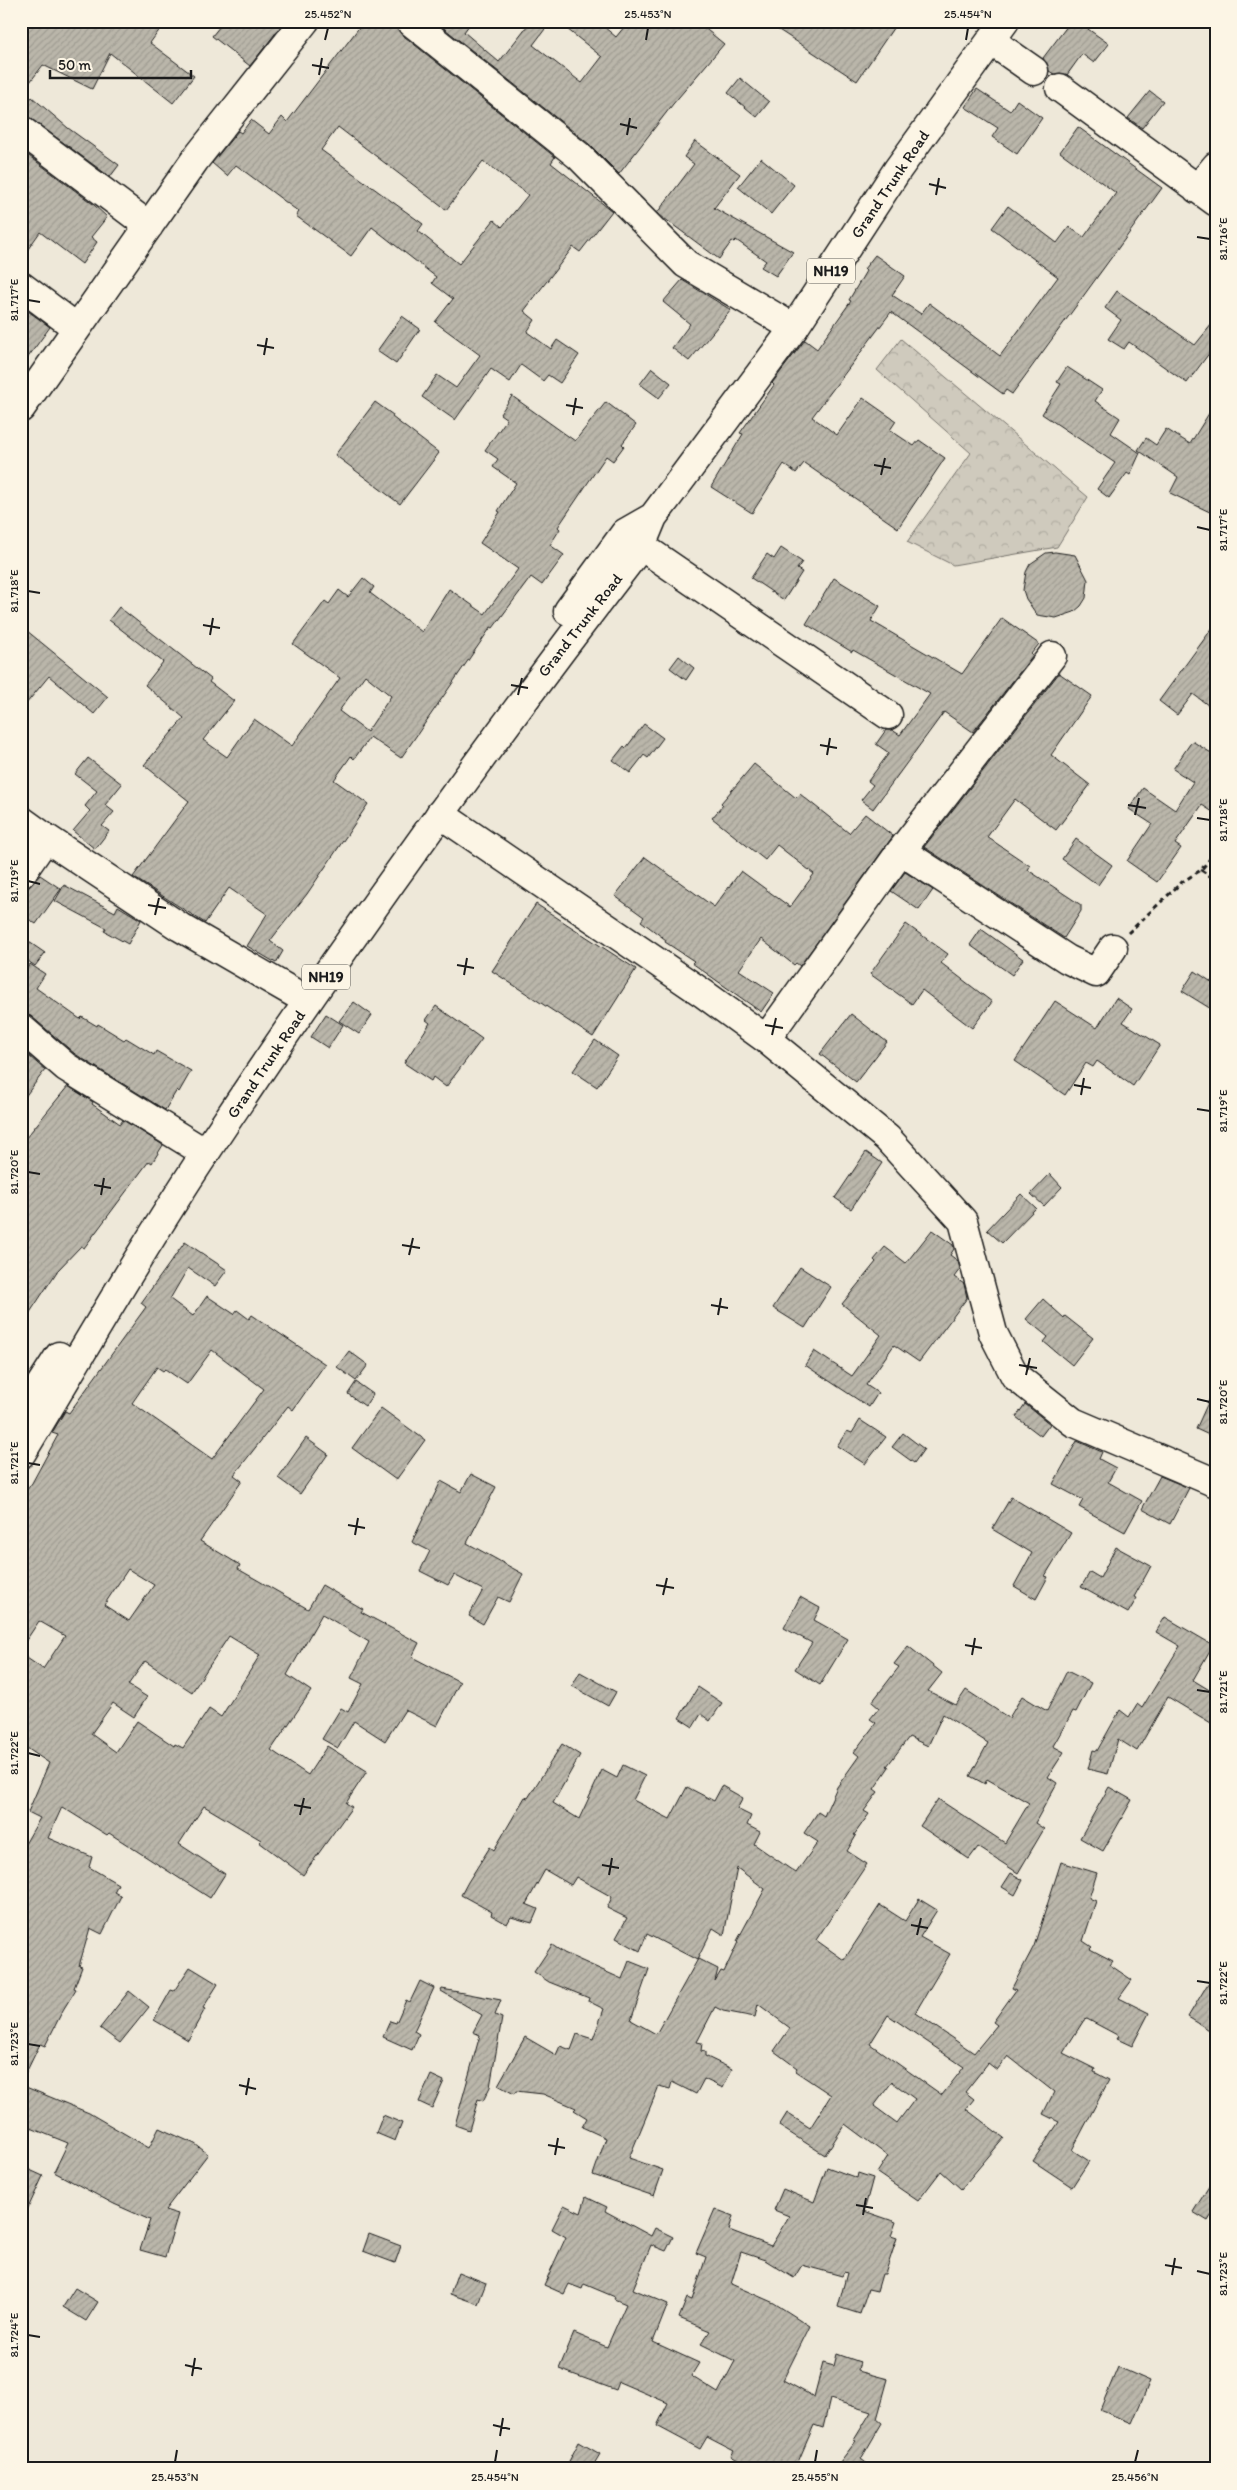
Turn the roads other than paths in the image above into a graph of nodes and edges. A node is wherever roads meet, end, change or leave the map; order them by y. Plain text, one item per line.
1 (304, 21) edge
2 (410, 21) edge
3 (998, 31) edge
4 (1034, 71) dead end
5 (1060, 88) dead end
6 (21, 130) edge
7 (1216, 166) edge
8 (1207, 195) edge
9 (149, 226) junction
10 (21, 286) edge
11 (77, 328) junction
12 (794, 328) junction
13 (21, 408) edge
14 (653, 517) junction
15 (641, 546) junction
16 (1052, 656) dead end
17 (888, 715) dead end
18 (440, 814) junction
19 (21, 820) edge
20 (46, 838) junction
21 (901, 851) junction
22 (21, 874) edge
23 (1113, 948) road end
24 (296, 994) junction
25 (21, 1028) edge
26 (766, 1039) junction
27 (194, 1146) junction
28 (21, 1415) edge
29 (21, 1454) edge
30 (1216, 1483) edge

1 - 9 main road
2 - 12 main road
3 - 4 main road
3 - 12 main road, Grand Trunk Road / NH19
5 - 8 main road
6 - 9 main road
7 - 8 main road
9 - 11 main road
10 - 11 main road
11 - 13 main road
12 - 14 main road, Grand Trunk Road / NH19
14 - 15 main road, Grand Trunk Road / NH19
14 - 24 main road, Grand Trunk Road / NH19
15 - 17 main road
15 - 18 main road, Grand Trunk Road / NH19
16 - 21 main road
18 - 26 main road
18 - 29 main road, Grand Trunk Road / NH19
19 - 20 main road
20 - 22 main road
20 - 24 main road
21 - 23 main road
21 - 26 main road
24 - 27 main road, Grand Trunk Road / NH19
25 - 27 main road
26 - 30 main road
27 - 28 main road, Grand Trunk Road / NH19

